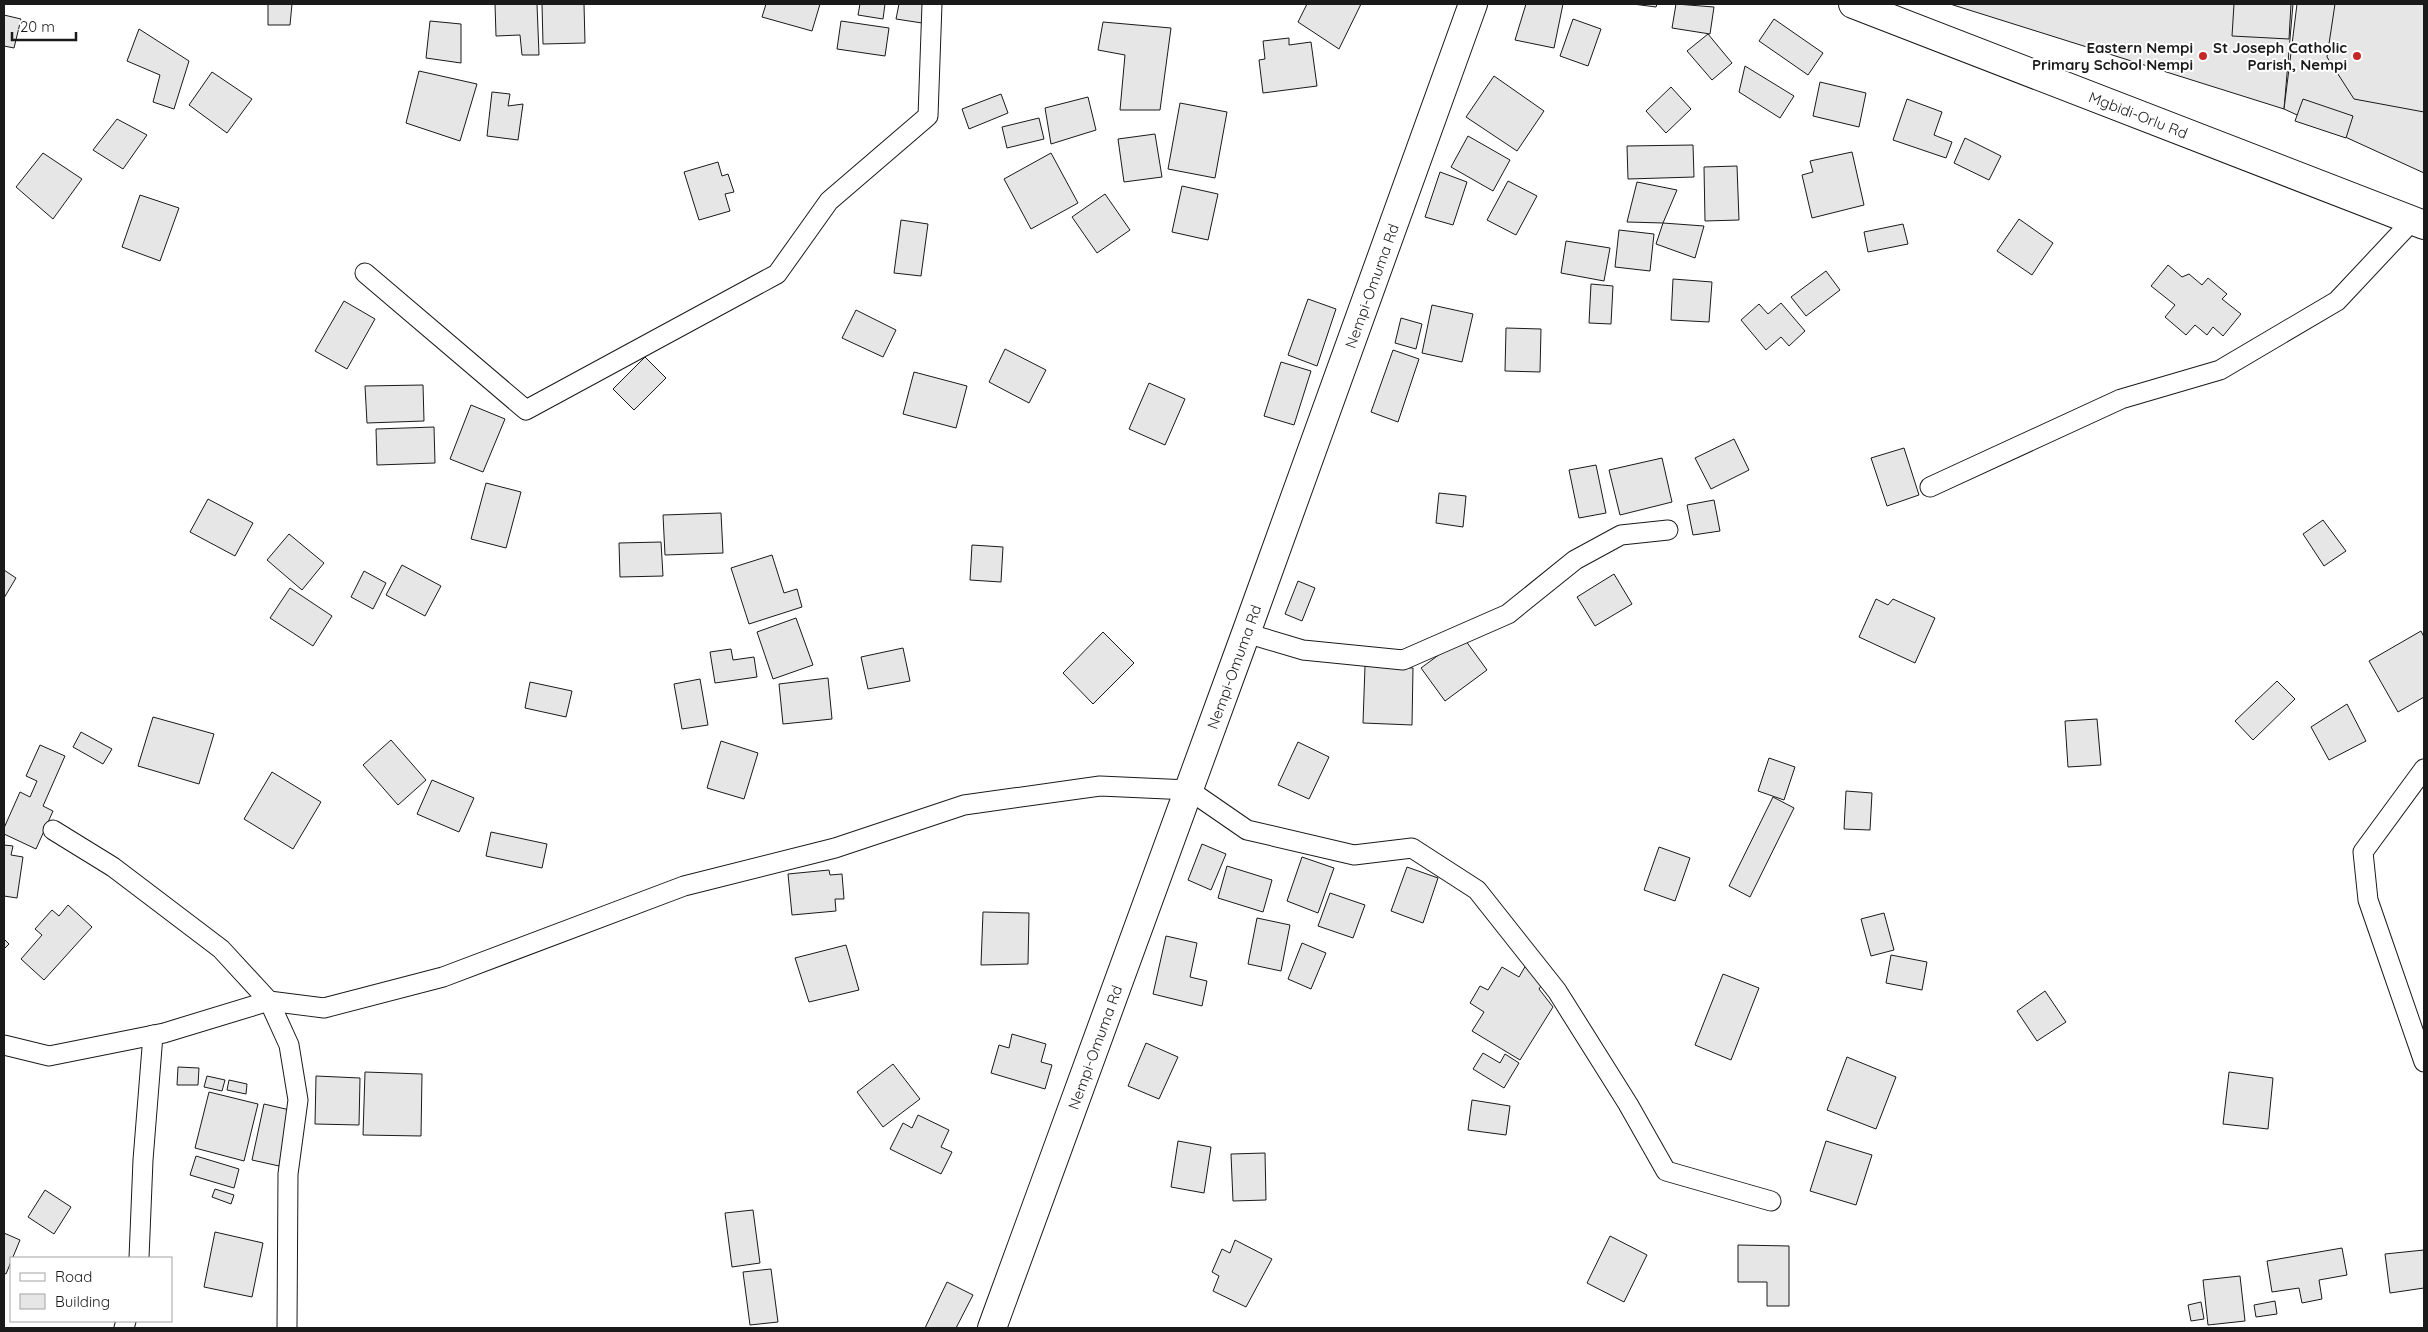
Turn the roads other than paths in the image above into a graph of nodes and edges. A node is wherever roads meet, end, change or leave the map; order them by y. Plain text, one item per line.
1 (932, 4) edge
2 (1473, 4) edge
3 (1853, 4) edge
4 (2418, 222) edge
5 (364, 273) dead end
6 (1930, 487) dead end
7 (1668, 530) dead end
8 (1246, 633) junction
9 (2424, 769) edge
10 (1189, 790) junction
11 (53, 830) dead end
12 (269, 1001) junction
13 (154, 1035) junction
14 (4, 1046) edge
15 (2424, 1062) edge
16 (1771, 1201) dead end
17 (139, 1257) edge
18 (287, 1328) edge
19 (992, 1328) edge

1 - 5 street
2 - 8 street, Nempi-Omuma Rd
3 - 4 street, Mgbidi-Orlu Rd
4 - 6 street
7 - 8 street
8 - 10 street, Nempi-Omuma Rd
9 - 15 street
10 - 12 street
10 - 16 street
10 - 19 street, Nempi-Omuma Rd
11 - 12 street
12 - 13 street
12 - 18 street
13 - 14 street
13 - 17 street

